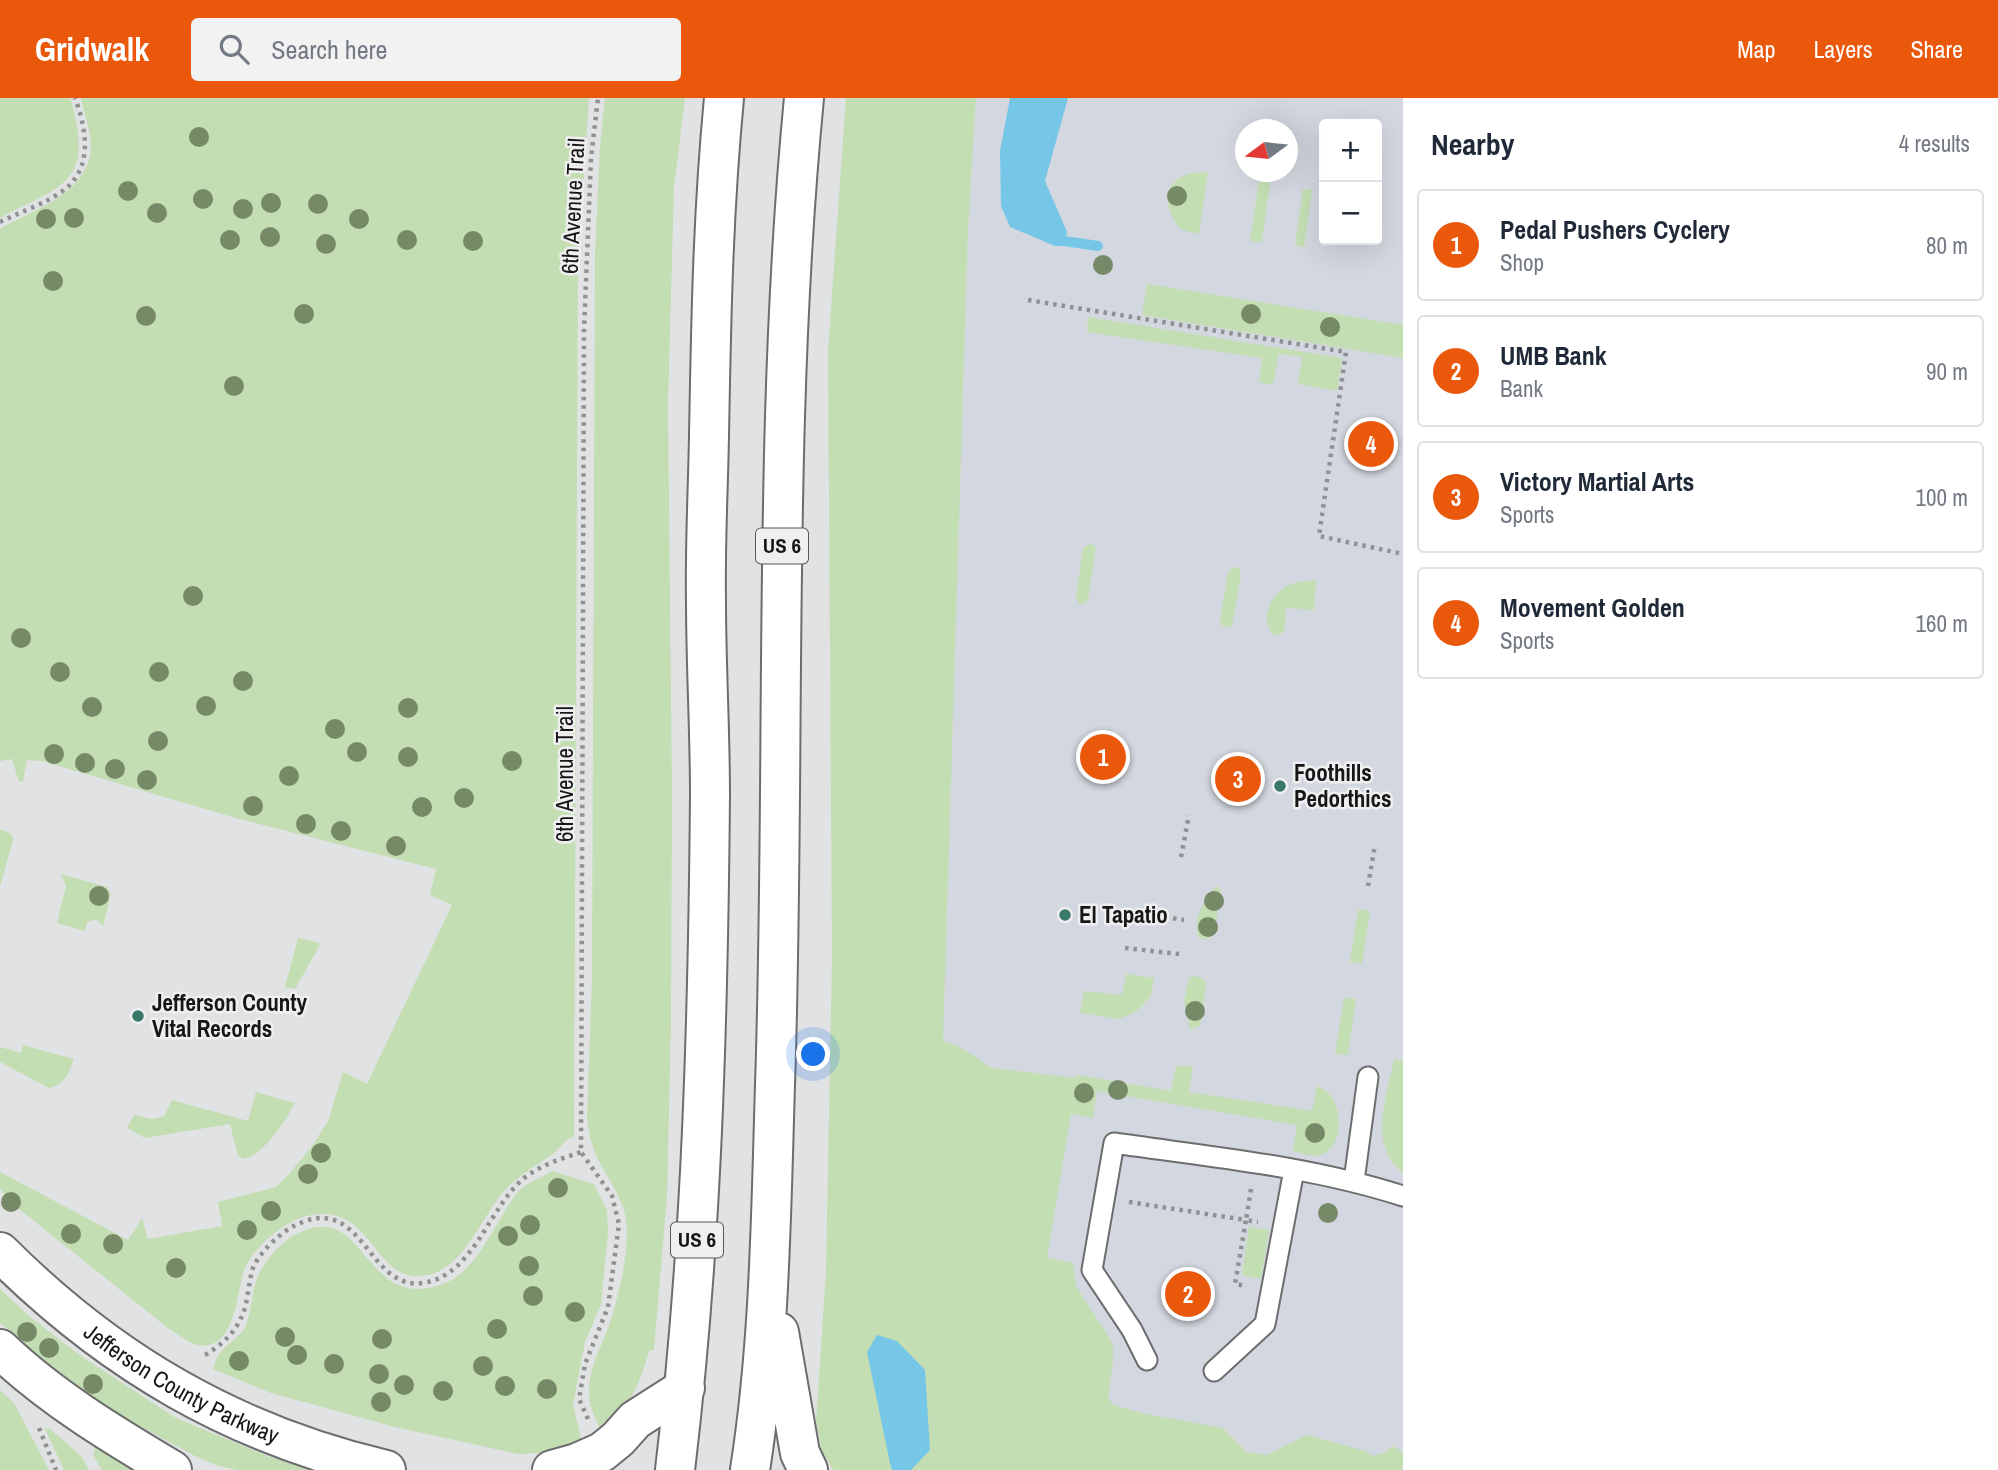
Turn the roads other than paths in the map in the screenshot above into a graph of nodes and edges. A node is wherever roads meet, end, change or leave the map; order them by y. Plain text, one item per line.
1 (724, 98) edge
2 (804, 98) edge
3 (1368, 1077) dead end
4 (1294, 1170) junction
5 (1354, 1181) junction
6 (1403, 1196) edge
7 (0, 1252) edge
8 (769, 1280) junction
9 (0, 1349) edge
10 (1147, 1360) dead end
11 (1214, 1371) dead end
12 (685, 1388) junction
13 (172, 1470) edge
14 (386, 1470) edge
15 (552, 1470) edge
16 (676, 1470) edge
17 (750, 1470) edge
18 (808, 1470) edge

1 - 12 main road, US 6
2 - 8 main road, US 6
3 - 5 lane
4 - 5 lane
4 - 10 lane
4 - 11 lane
5 - 6 lane
7 - 14 main road, Jefferson County Parkway
8 - 17 main road, US 6
8 - 18 main road
9 - 13 main road
12 - 15 main road
12 - 16 main road, US 6

